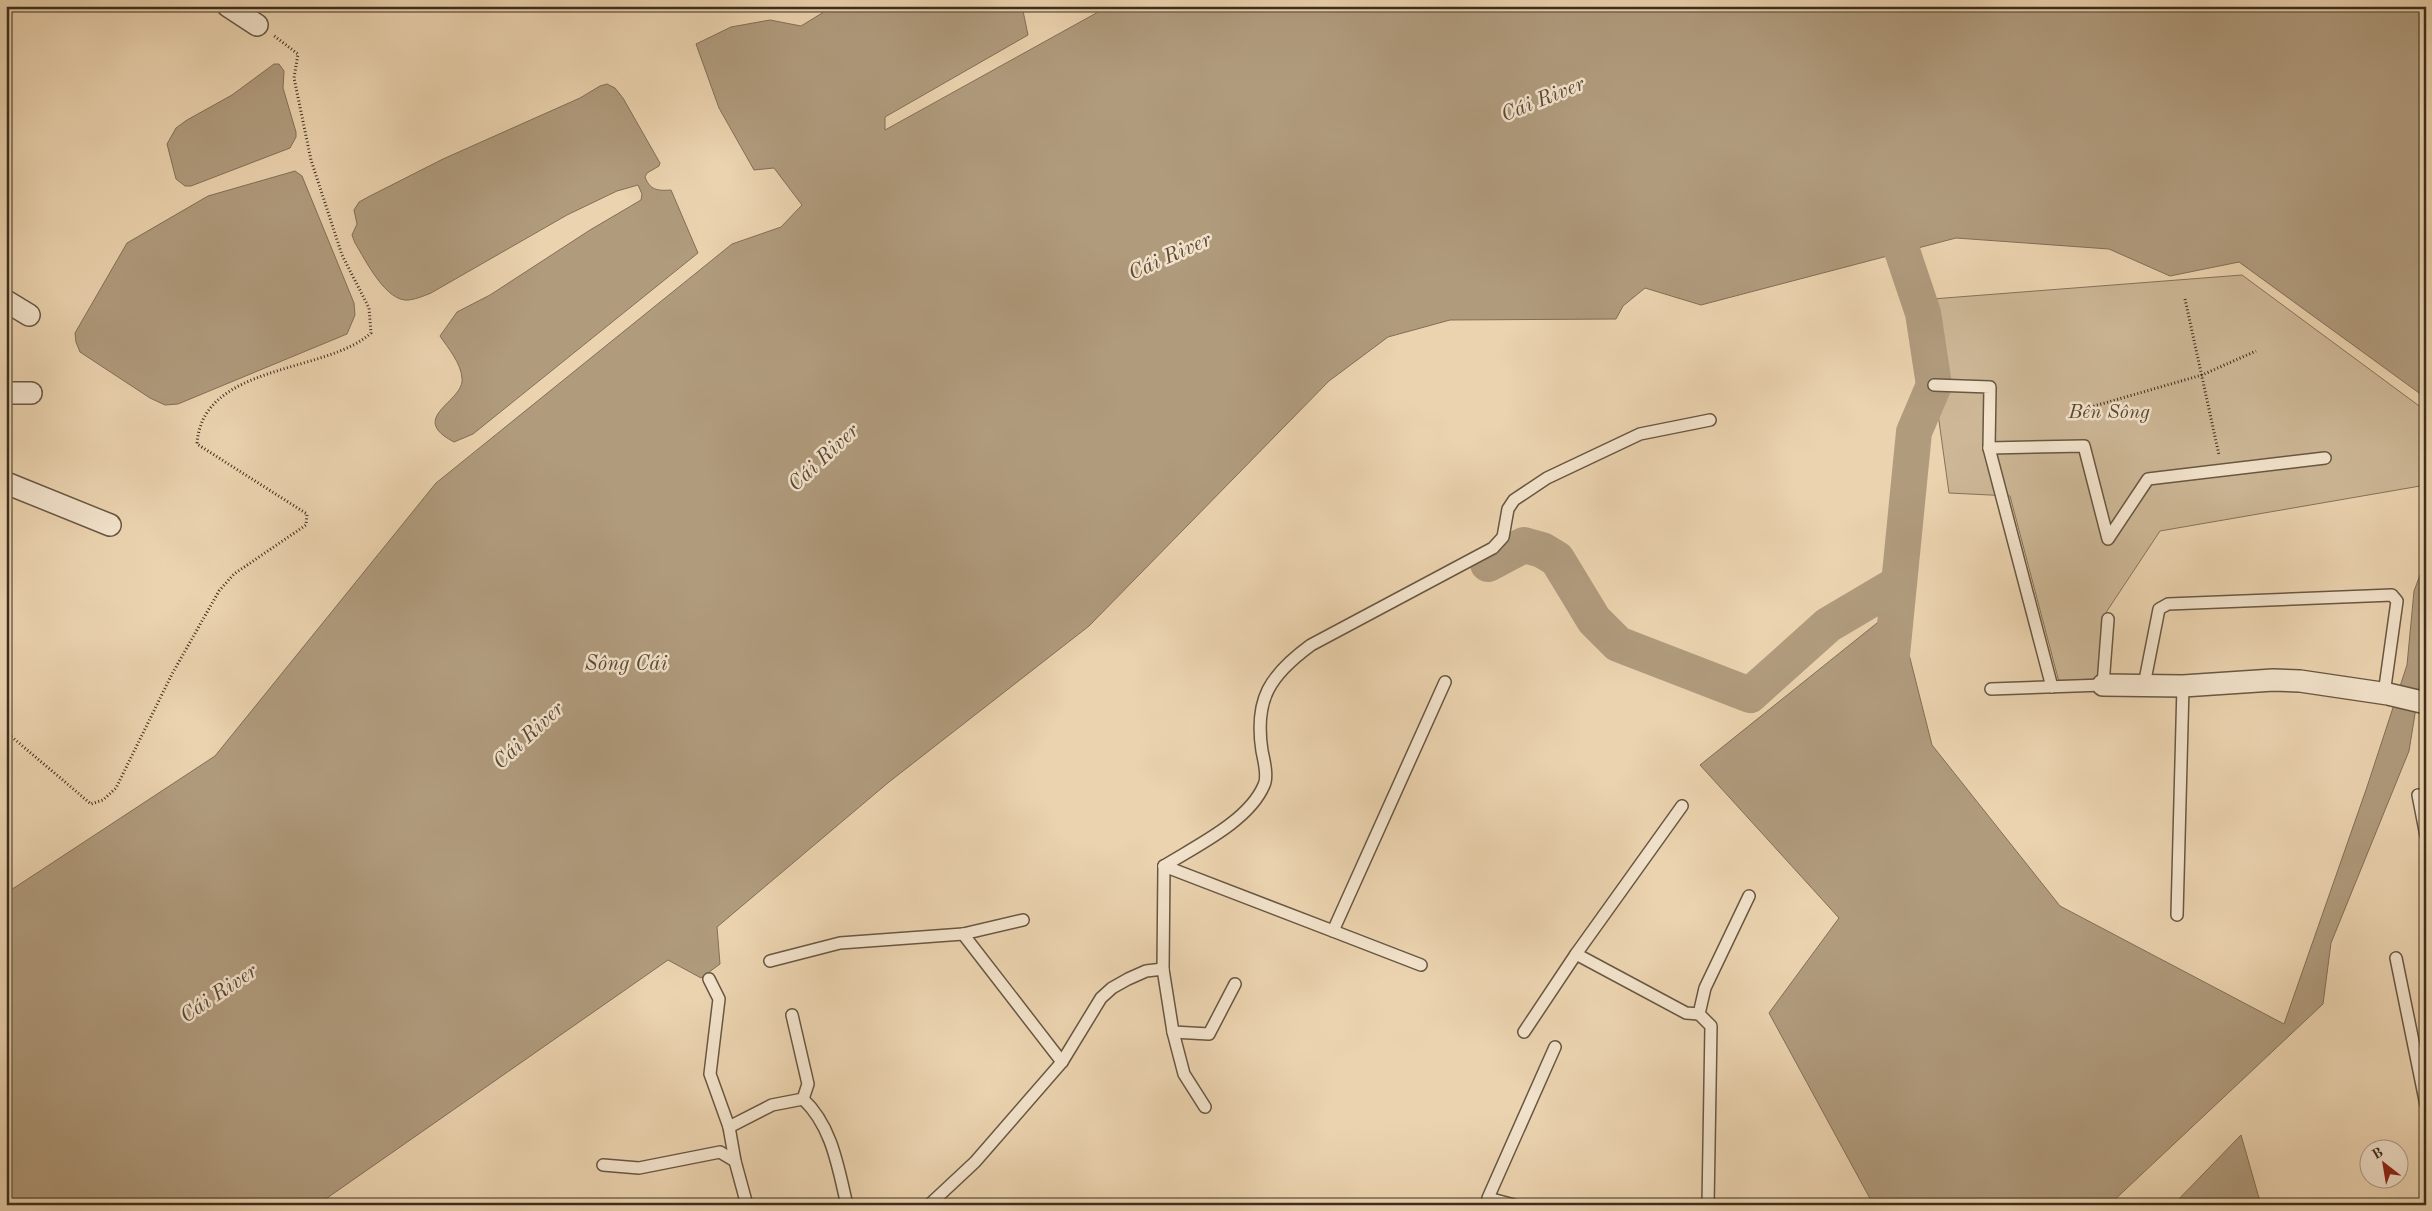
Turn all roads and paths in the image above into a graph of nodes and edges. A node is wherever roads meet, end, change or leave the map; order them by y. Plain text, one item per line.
1 (228, 6) edge
2 (257, 25) joint
3 (2185, 299) dead end
4 (6, 301) edge
5 (29, 316) dead end
6 (2256, 351) dead end
7 (2202, 375) junction
8 (1934, 385) dead end
9 (6, 393) edge
10 (31, 393) dead end
11 (2070, 413) dead end
12 (1710, 420) dead end
13 (1989, 448) junction
14 (2325, 458) dead end
15 (2222, 470) junction
16 (6, 483) edge
17 (110, 525) dead end
18 (2108, 619) dead end
19 (1445, 682) dead end
20 (2103, 685) junction
21 (2144, 685) junction
22 (2182, 686) junction
23 (2052, 687) junction
24 (1991, 689) dead end
25 (2386, 694) junction
26 (2426, 703) edge
27 (6, 732) edge
28 (2418, 795) dead end
29 (1682, 806) dead end
30 (2426, 836) edge
31 (1164, 866) junction
32 (1749, 896) dead end
33 (2177, 915) dead end
34 (1023, 920) dead end
35 (1333, 931) junction
36 (963, 934) junction
37 (1576, 954) junction
38 (2396, 958) dead end
39 (770, 961) dead end
40 (1421, 965) dead end
41 (1163, 969) junction
42 (709, 979) dead end
43 (1235, 984) dead end
44 (1699, 1014) junction
45 (792, 1015) dead end
46 (1173, 1032) junction
47 (1524, 1032) dead end
48 (1555, 1046) dead end
49 (1062, 1062) junction
50 (803, 1099) junction
51 (2426, 1105) edge
52 (1206, 1107) dead end
53 (729, 1127) junction
54 (734, 1161) junction
55 (603, 1165) dead end
56 (747, 1205) edge
57 (847, 1205) edge
58 (929, 1205) edge
59 (1514, 1205) edge
60 (1708, 1205) edge

1 - 2 street
2 - 27 path
3 - 7 path
4 - 5 street
6 - 7 path
7 - 11 path
7 - 15 path
8 - 13 lane
9 - 10 street
12 - 31 lane
13 - 15 lane
13 - 23 lane
14 - 15 lane
16 - 17 street
18 - 20 lane
19 - 35 lane
20 - 21 street
20 - 23 lane
21 - 22 street
21 - 25 lane
22 - 25 street
22 - 33 lane
23 - 24 lane
25 - 26 street
28 - 30 lane
29 - 37 lane
31 - 35 lane
31 - 41 lane
32 - 44 lane
34 - 36 lane
35 - 40 lane
36 - 39 lane
36 - 49 lane
37 - 44 lane
37 - 47 lane
38 - 51 lane
41 - 46 lane
41 - 49 lane
42 - 53 lane
43 - 46 lane
44 - 60 lane
45 - 50 lane
46 - 52 lane
48 - 59 lane
49 - 58 lane
50 - 53 lane
50 - 57 lane
53 - 54 lane
54 - 55 lane
54 - 56 lane

